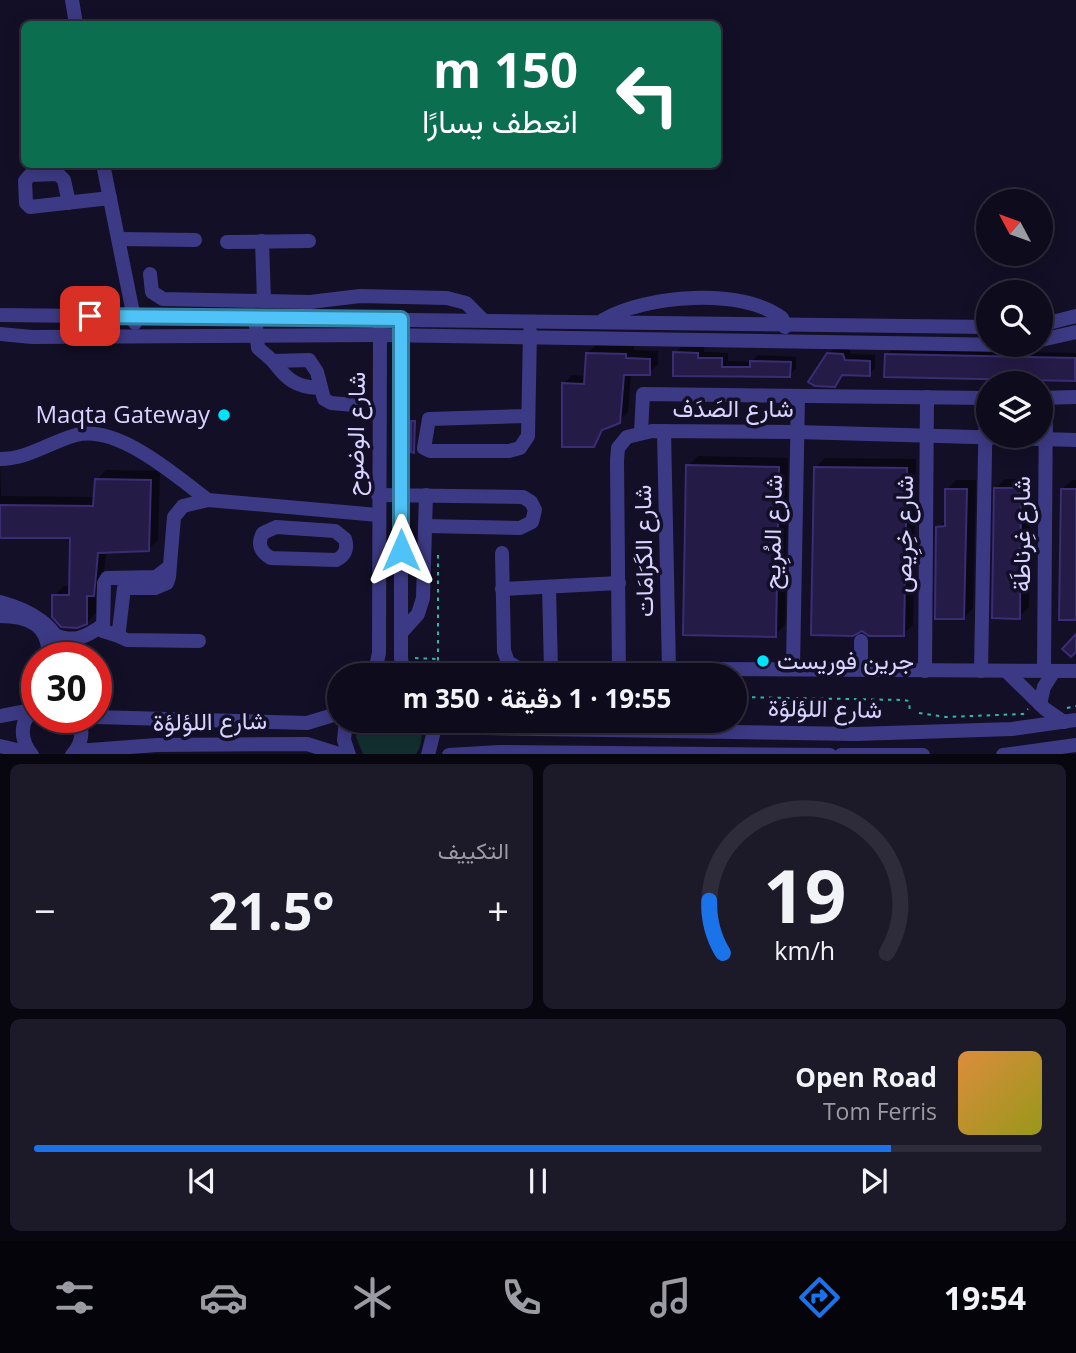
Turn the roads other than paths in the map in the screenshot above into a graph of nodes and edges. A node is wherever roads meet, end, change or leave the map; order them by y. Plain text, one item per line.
1 (72, 0) edge
2 (76, 21) edge
3 (104, 168) edge
4 (110, 198) junction
5 (69, 203) dead end
6 (119, 239) junction
7 (195, 240) dead end
8 (262, 241) junction
9 (309, 241) dead end
10 (227, 242) dead end
11 (150, 274) dead end
12 (173, 299) junction
13 (264, 301) junction
14 (0, 315) edge
15 (134, 316) junction
16 (167, 317) junction
17 (256, 317) junction
18 (1076, 317) edge
19 (380, 318) junction
20 (401, 319) junction
21 (482, 320) junction
22 (530, 320) junction
23 (602, 321) junction
24 (1053, 322) edge
25 (785, 324) junction
26 (976, 327) edge
27 (1076, 331) edge
28 (0, 334) edge
29 (138, 335) junction
30 (256, 335) junction
31 (380, 335) junction
32 (401, 335) junction
33 (530, 337) junction
34 (1053, 337) edge
35 (785, 341) junction
36 (976, 344) edge
37 (273, 361) junction
38 (319, 388) junction
39 (798, 397) junction
40 (928, 397) junction
41 (1076, 397) edge
42 (976, 398) edge
43 (1053, 398) edge
44 (354, 405) dead end
45 (528, 416) junction
46 (640, 432) junction
47 (664, 432) junction
48 (797, 432) junction
49 (927, 437) junction
50 (976, 438) edge
51 (1053, 440) edge
52 (1076, 440) edge
53 (986, 448) edge
54 (1045, 448) edge
55 (0, 459) edge
56 (378, 495) junction
57 (401, 495) junction
58 (425, 495) junction
59 (208, 500) junction
60 (310, 509) junction
61 (378, 515) junction
62 (425, 526) junction
63 (310, 530) junction
64 (502, 553) dead end
65 (169, 566) junction
66 (619, 583) junction
67 (549, 587) junction
68 (502, 589) junction
69 (0, 602) edge
70 (0, 616) edge
71 (103, 625) junction
72 (401, 633) junction
73 (54, 635) junction
74 (116, 635) junction
75 (199, 641) dead end
76 (860, 641) dead end
77 (48, 642) edge
78 (59, 642) edge
79 (377, 663) edge
80 (403, 663) edge
81 (510, 663) edge
82 (551, 663) edge
83 (620, 663) edge
84 (669, 663) edge
85 (793, 667) junction
86 (861, 669) junction
87 (747, 670) edge
88 (925, 671) junction
89 (981, 671) junction
90 (1049, 671) junction
91 (1076, 671) edge
92 (1007, 672) junction
93 (1035, 705) junction
94 (21, 711) edge
95 (0, 716) edge
96 (112, 717) edge
97 (327, 717) edge
98 (1070, 721) edge
99 (747, 730) edge
100 (23, 733) edge
101 (81, 733) edge
102 (345, 733) edge
103 (433, 733) edge
104 (856, 734) junction
105 (1076, 745) edge
106 (0, 746) edge
107 (74, 752) edge
108 (31, 754) edge
109 (342, 754) edge
110 (349, 754) edge
111 (428, 754) edge
112 (449, 754) edge
113 (635, 754) edge
114 (830, 754) edge
115 (841, 754) edge
116 (898, 754) edge
117 (923, 754) edge
118 (1003, 754) edge

1 - 2 street
3 - 4 street
4 - 5 street
4 - 6 street
6 - 7 street
6 - 15 street
8 - 9 street
8 - 10 street
8 - 13 street
11 - 12 street
12 - 13 street
12 - 16 street
13 - 21 street
14 - 15 street
15 - 16 street
15 - 29 street
16 - 17 street
17 - 19 street
17 - 30 street
18 - 24 street
19 - 20 street
19 - 31 street, شارع الوضوح
20 - 21 street
20 - 32 street, شارع الوضوح
21 - 22 street
22 - 23 street
22 - 33 street
23 - 25 street
23 - 25 street
25 - 26 street
25 - 35 street
27 - 34 street
28 - 29 street
29 - 30 street
30 - 31 street
30 - 37 street
31 - 32 street
31 - 56 street, شارع الوضوح
32 - 33 street
32 - 57 street, شارع الوضوح
33 - 35 street
33 - 45 street
35 - 36 street
37 - 38 street
37 - 38 street
38 - 44 street
39 - 40 street
39 - 46 street
39 - 48 street, شارع المُرِيح
40 - 42 street
40 - 49 street, شارع خِرِيص
41 - 43 street
45 - 45 street
46 - 47 street, شارع الصَدَف
46 - 66 street, شارع الصَدَف
47 - 48 street, شارع الصَدَف
47 - 84 street, شارع الكَرَامَات
48 - 49 street, شارع الصَدَف
48 - 85 street, شارع المُرِيح
49 - 50 street, شارع الصَدَف
49 - 88 street, شارع خِرِيص
51 - 52 street, شارع الصَدَف
53 - 89 street
54 - 90 street, شارع غِرناطَة
55 - 59 street
56 - 57 street
56 - 61 street, شارع الوضوح
57 - 58 street
57 - 72 street, شارع الوضوح
58 - 62 street
58 - 62 street
59 - 60 street
59 - 65 street
60 - 61 street
60 - 63 street
61 - 79 street, شارع الوضوح
62 - 72 street
63 - 63 street
64 - 68 street
65 - 71 street
65 - 74 street
66 - 67 street
66 - 83 street, شارع الصَدَف
67 - 68 street
67 - 82 street
68 - 81 street
69 - 73 street
70 - 77 street
71 - 73 street
71 - 74 street
72 - 80 street, شارع الوضوح
73 - 78 street
74 - 75 street
76 - 86 street
85 - 86 street
85 - 87 street
86 - 88 street
88 - 89 street
89 - 92 street
90 - 91 street
90 - 92 street
90 - 93 street
92 - 93 street
93 - 98 street
94 - 95 street
96 - 97 street, شارع اللؤلؤة
98 - 104 street, شارع اللؤلؤة
99 - 104 street, شارع اللؤلؤة
100 - 108 street
101 - 107 street
102 - 110 street
103 - 111 street
104 - 116 street
105 - 118 street
106 - 108 street
107 - 109 street, شارع اللؤلؤة
112 - 113 street, شارع اللؤلؤة
113 - 114 street, شارع اللؤلؤة
115 - 116 street, شارع اللؤلؤة
116 - 117 street, شارع اللؤلؤة

